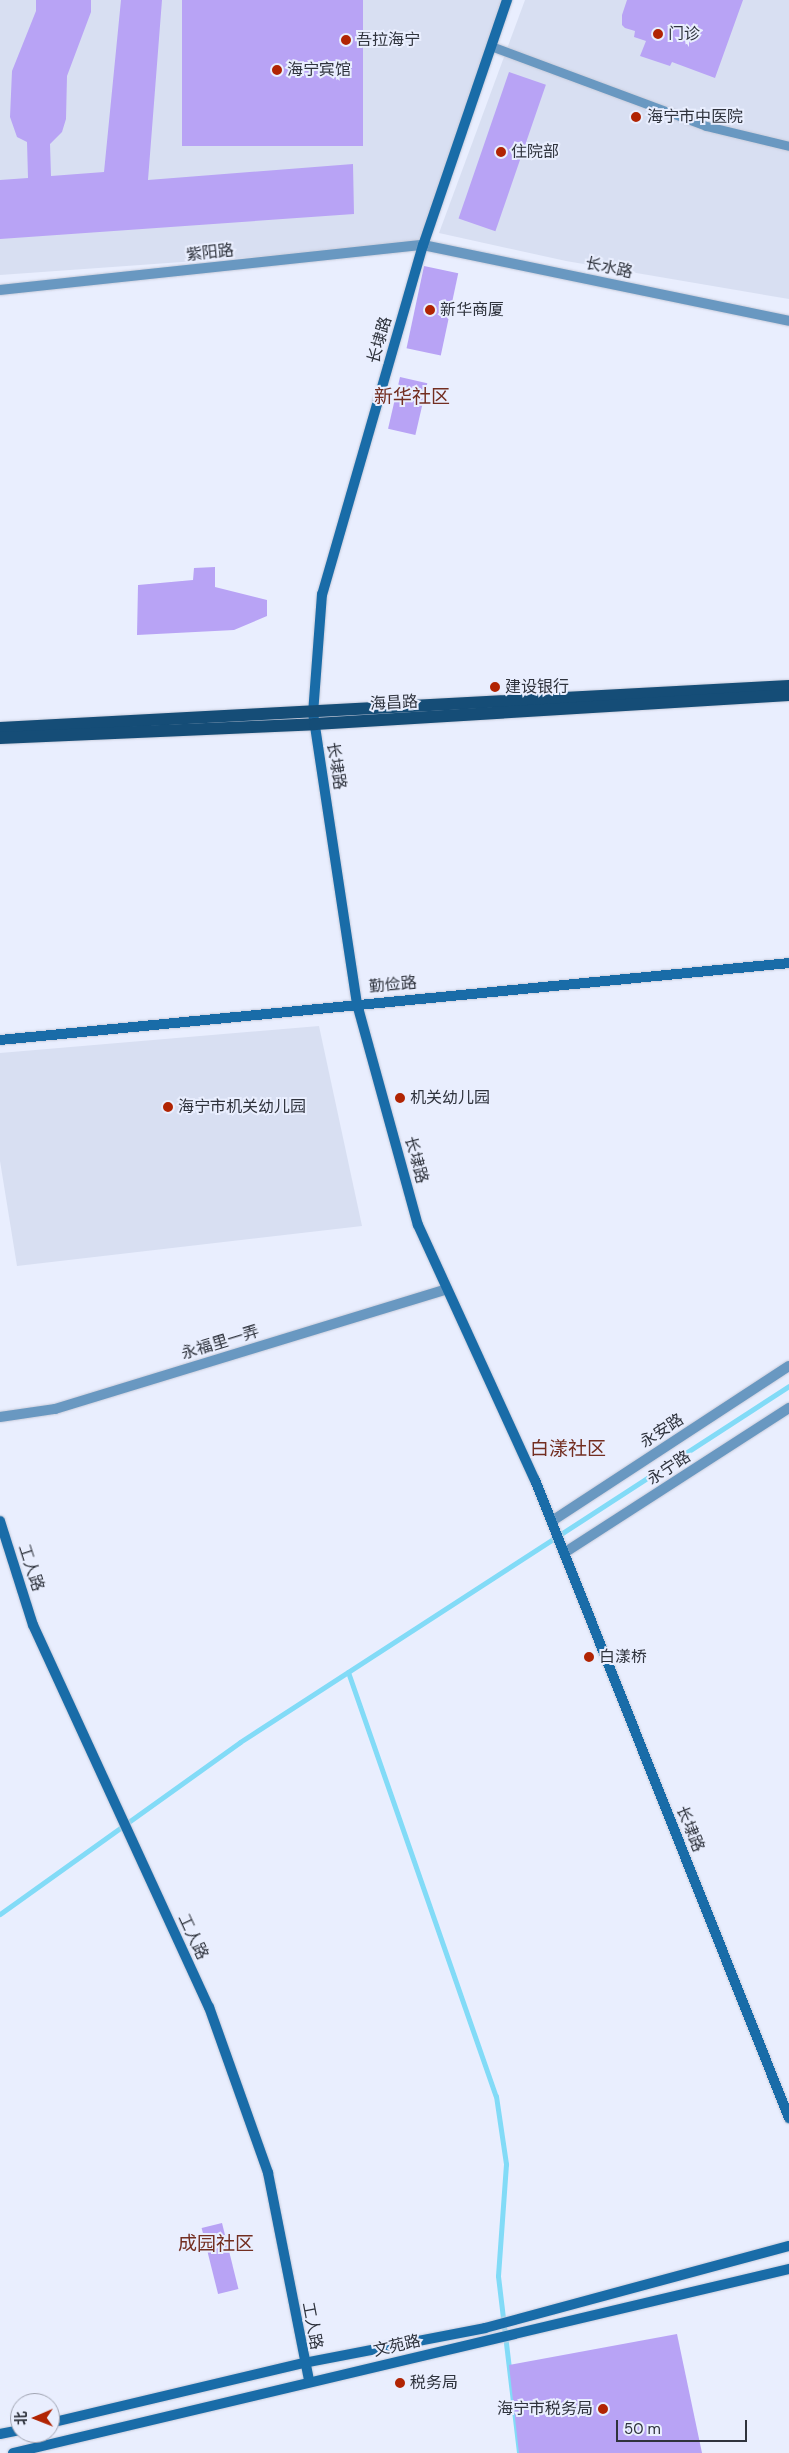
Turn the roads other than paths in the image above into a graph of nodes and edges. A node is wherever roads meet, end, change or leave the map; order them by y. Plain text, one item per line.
1 (507, 0) edge
2 (491, 46) junction
3 (789, 146) edge
4 (423, 245) junction
5 (0, 290) edge
6 (789, 321) edge
7 (789, 686) edge
8 (789, 696) edge
9 (314, 718) junction
10 (0, 728) edge
11 (0, 738) edge
12 (789, 963) edge
13 (357, 1004) junction
14 (0, 1040) edge
15 (447, 1289) junction
16 (789, 1366) edge
17 (789, 1408) edge
18 (0, 1417) edge
19 (0, 1521) edge
20 (552, 1524) junction
21 (564, 1552) junction
22 (789, 2118) edge
23 (789, 2246) edge
24 (789, 2269) edge
25 (304, 2363) junction
26 (309, 2381) junction
27 (60, 2420) edge
28 (13, 2453) edge

1 - 2 street, 长埭路
2 - 3 lane
2 - 4 street, 长埭路
4 - 5 street, 紫阳路
4 - 6 street, 长水路
4 - 9 street, 长埭路
7 - 9 main road, 海昌路
8 - 9 main road, 海昌路
9 - 10 main road, 海昌路
9 - 11 main road, 海昌路
9 - 13 street, 长埭路
12 - 13 street, 勤俭路
13 - 14 street, 勤俭路
13 - 15 street, 长埭路
15 - 18 street, 永福里一弄
15 - 20 street, 长埭路
16 - 20 street, 永安路
17 - 21 street, 永宁路
19 - 25 street, 工人路
20 - 21 street
21 - 22 street, 长埭路
23 - 25 street, 文苑路
24 - 26 street, 文苑路
25 - 26 street, 工人路
25 - 27 street, 文苑路
26 - 28 street, 文苑路

